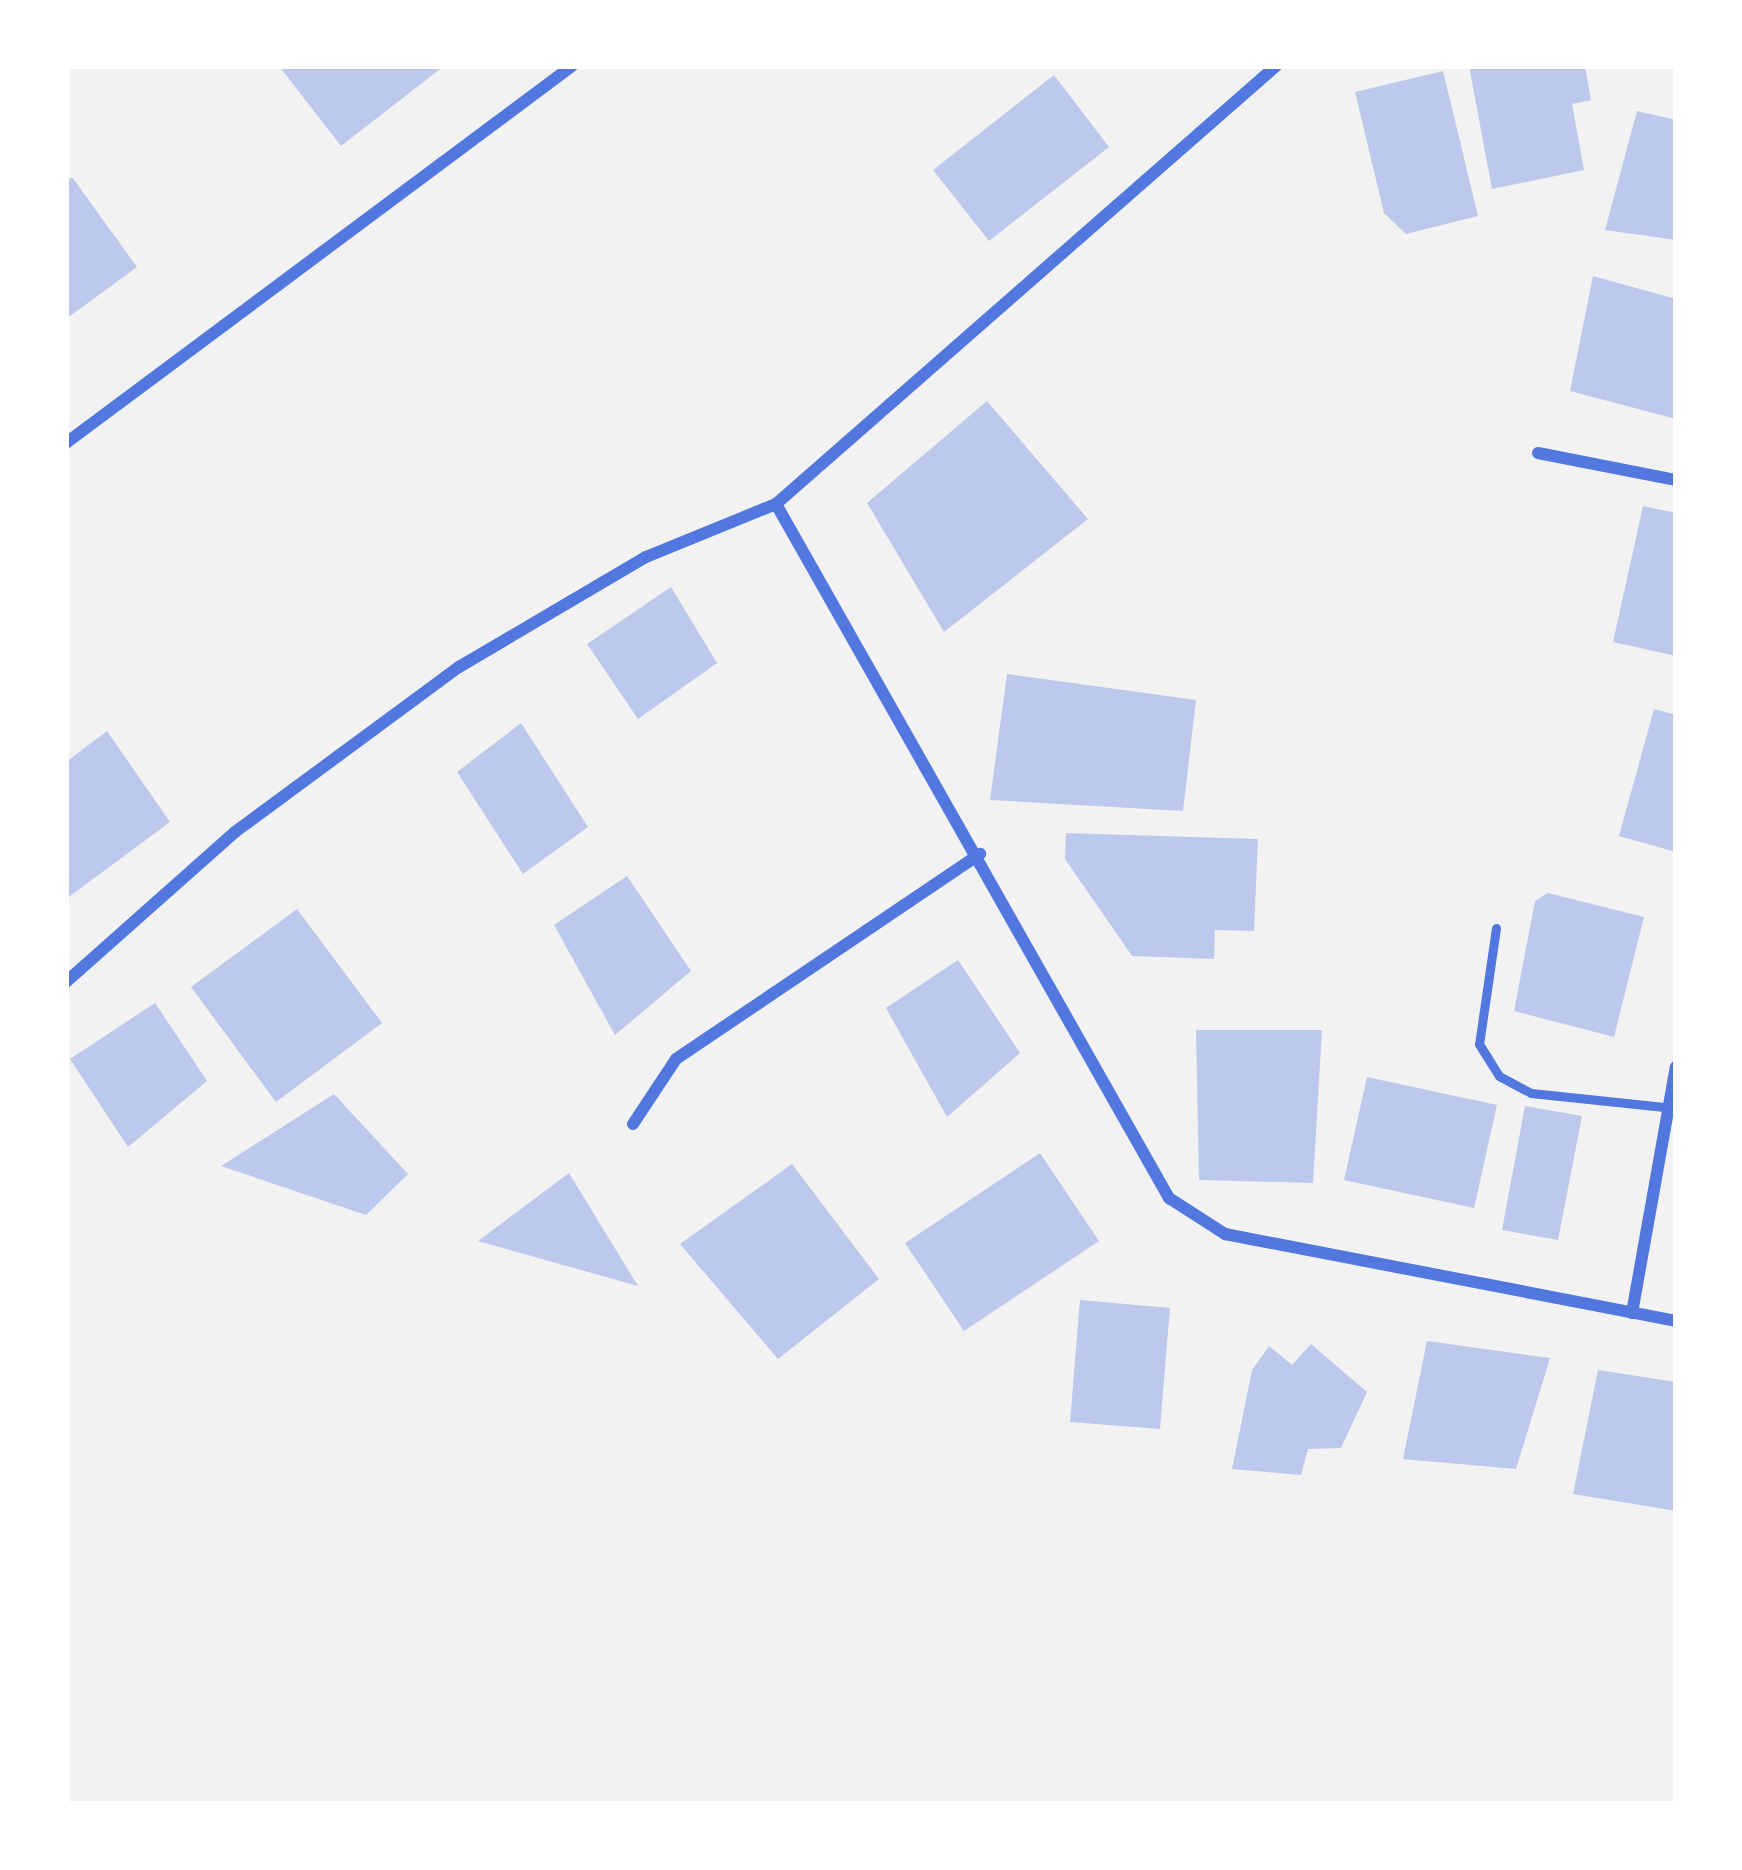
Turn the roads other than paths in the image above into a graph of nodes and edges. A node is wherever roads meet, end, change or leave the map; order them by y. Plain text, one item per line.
1 (572, 66) edge
2 (1276, 66) edge
3 (66, 443) edge
4 (1538, 453) dead end
5 (1676, 480) edge
6 (776, 504) junction
7 (980, 854) junction
8 (1496, 928) dead end
9 (66, 982) edge
10 (1676, 1067) edge
11 (1664, 1107) junction
12 (633, 1124) dead end
13 (1632, 1313) junction
14 (1676, 1321) edge

1 - 3 street
2 - 6 street
4 - 5 street
6 - 7 street
6 - 9 street
7 - 12 street
7 - 13 street
8 - 11 lane
10 - 11 street
11 - 13 street
13 - 14 street

